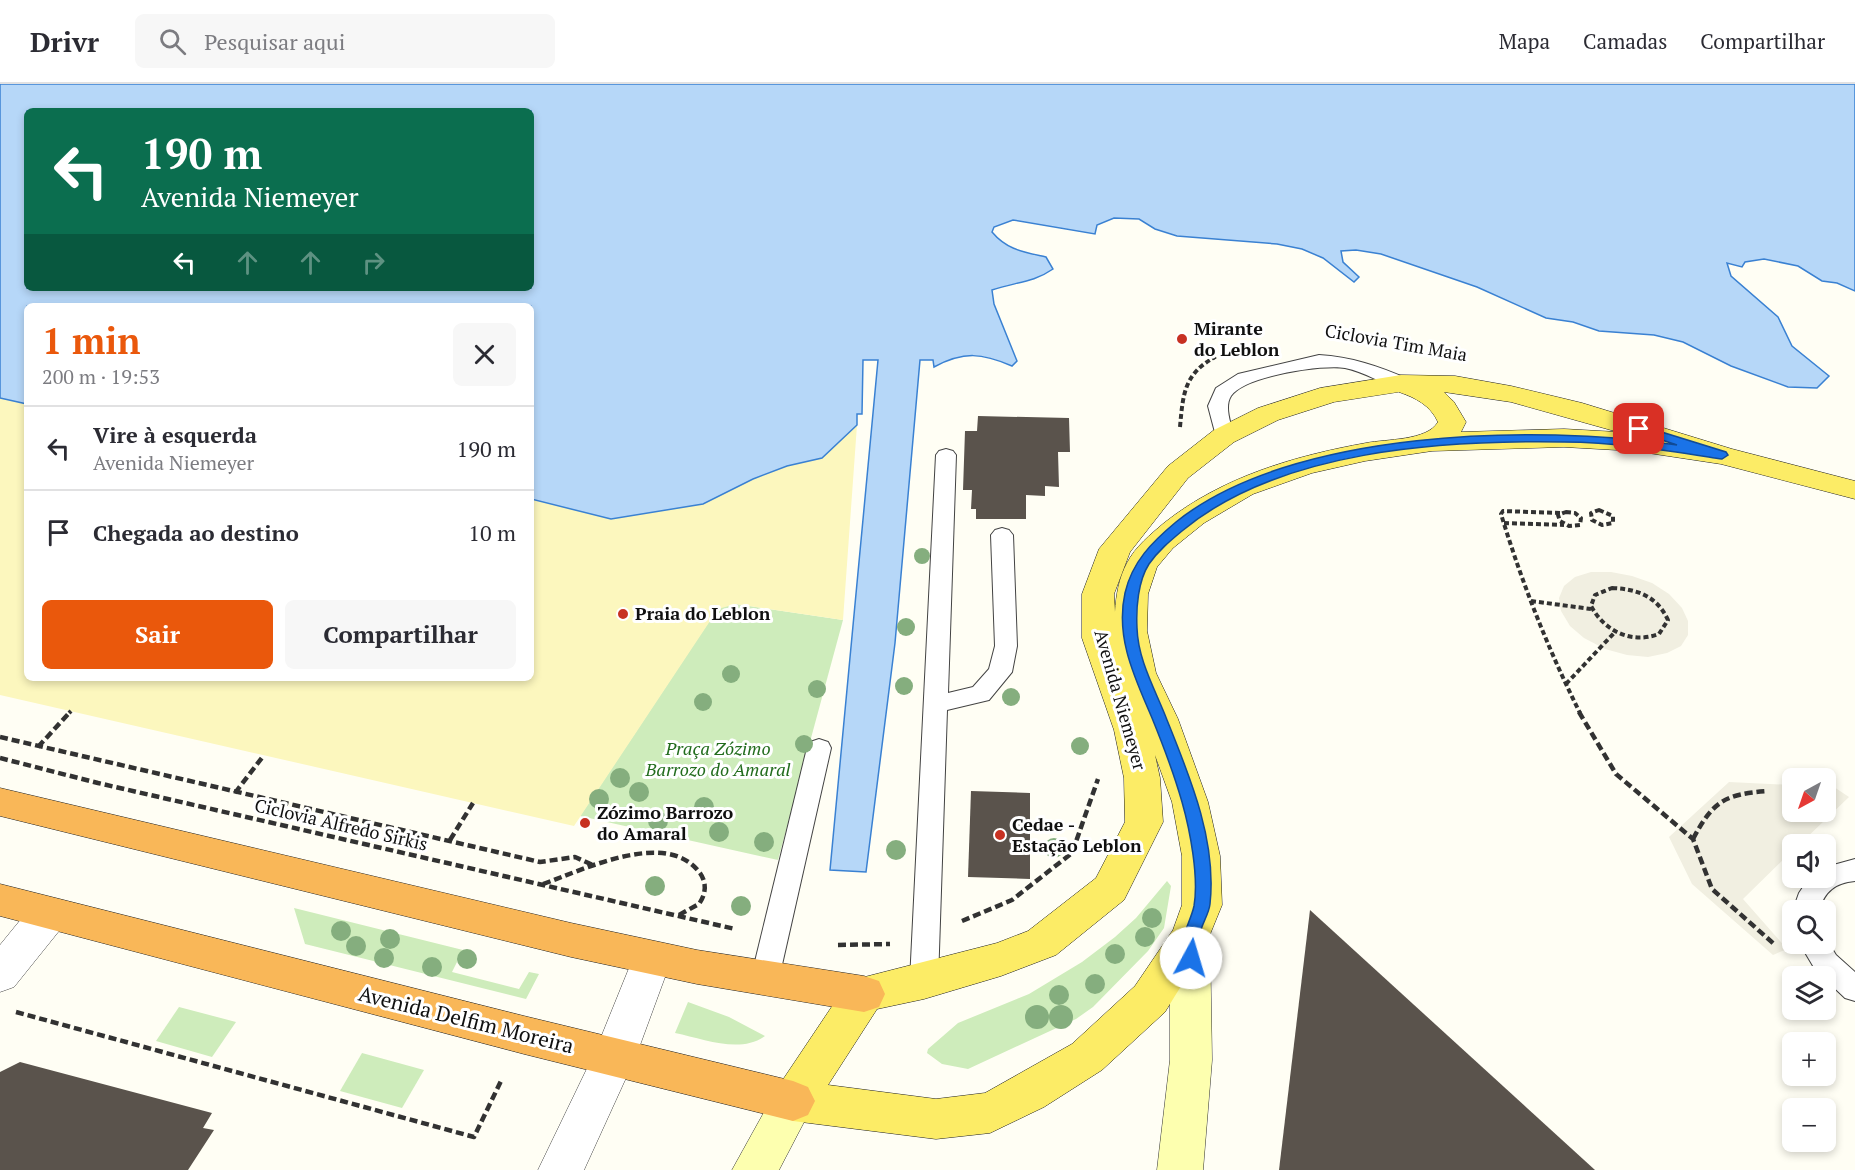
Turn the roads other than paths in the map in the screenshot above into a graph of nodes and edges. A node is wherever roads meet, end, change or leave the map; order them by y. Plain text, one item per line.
1 (1401, 383) junction
2 (1224, 436) junction
3 (1432, 442) junction
4 (946, 455) dead end
5 (1722, 455) junction
6 (1855, 490) edge
7 (1002, 535) dead end
8 (935, 704) junction
9 (819, 748) dead end
10 (0, 802) edge
11 (1855, 870) edge
12 (0, 900) edge
13 (1808, 900) edge
14 (49, 914) junction
15 (1190, 937) junction
16 (1821, 954) edge
17 (652, 958) junction
18 (0, 975) edge
19 (765, 978) junction
20 (924, 981) junction
21 (1855, 991) edge
22 (864, 994) junction
23 (615, 1056) junction
24 (793, 1101) junction
25 (936, 1119) joint
26 (561, 1170) edge
27 (755, 1170) edge
28 (1180, 1170) edge

1 - 2 main road, Avenida Niemeyer
1 - 2 lane
1 - 3 main road
1 - 5 main road, Avenida Niemeyer
2 - 20 main road, Avenida Niemeyer
3 - 5 main road, Avenida Niemeyer
3 - 15 main road, Avenida Niemeyer
4 - 8 lane
5 - 6 main road, Avenida Niemeyer
7 - 8 lane
8 - 20 lane
9 - 19 lane
10 - 17 highway
11 - 13 lane
12 - 14 highway, Avenida Delfim Moreira
14 - 18 street
14 - 23 highway, Avenida Delfim Moreira
15 - 25 main road, Avenida Niemeyer
15 - 28 main road
16 - 21 lane
17 - 19 highway
17 - 23 street
19 - 22 highway
20 - 22 main road, Avenida Niemeyer
22 - 24 main road
23 - 24 highway, Avenida Delfim Moreira
23 - 26 street
24 - 25 main road, Avenida Delfim Moreira
24 - 27 main road

